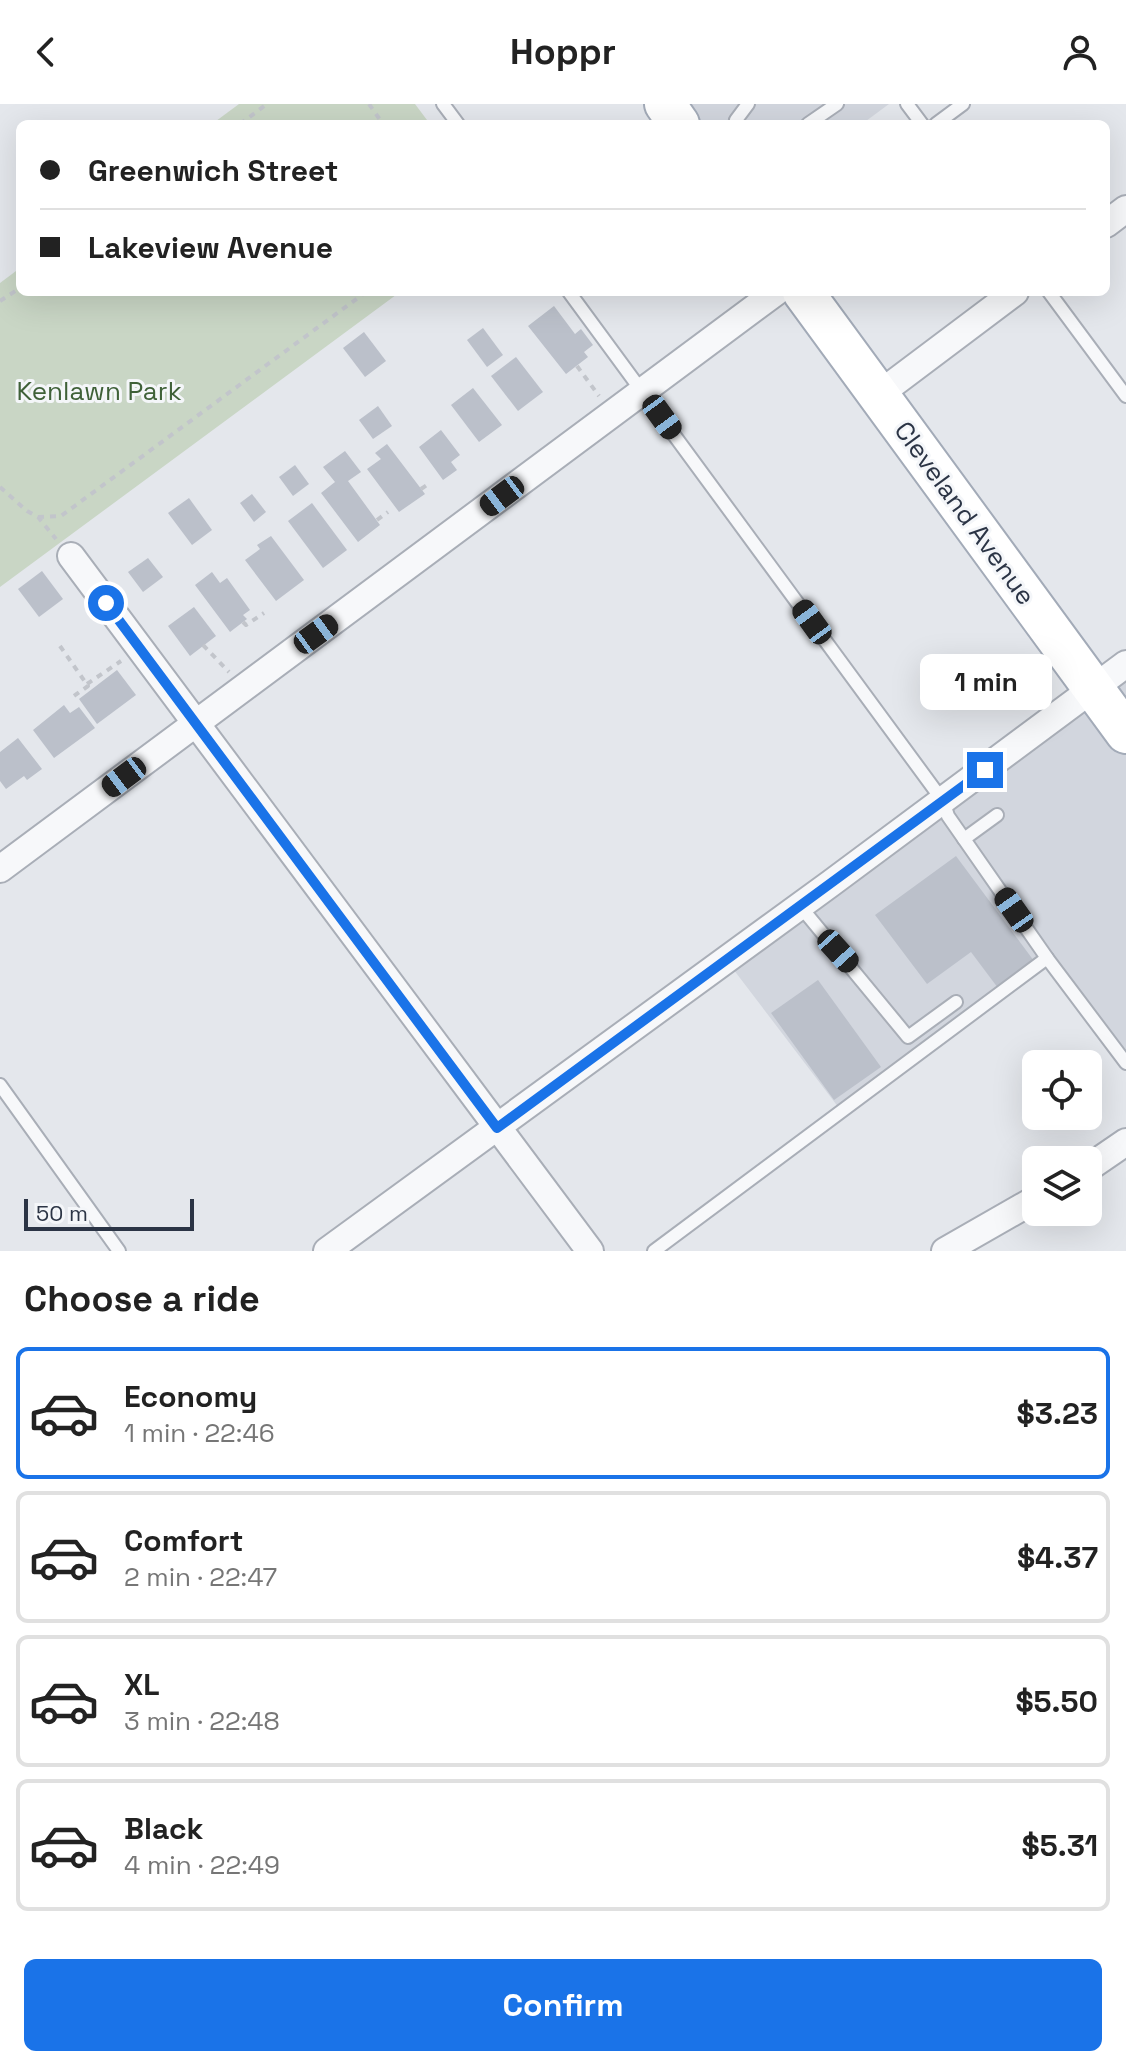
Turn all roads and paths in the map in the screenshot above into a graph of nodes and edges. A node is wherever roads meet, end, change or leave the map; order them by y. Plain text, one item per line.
1 (267, 104) edge
2 (837, 104) edge
3 (963, 104) edge
4 (245, 120) edge
5 (814, 120) edge
6 (941, 120) edge
7 (361, 296) edge
8 (572, 296) edge
9 (771, 296) edge
10 (806, 296) edge
11 (1010, 296) edge
12 (1052, 296) edge
13 (577, 366) dead end
14 (643, 391) junction
15 (878, 395) junction
16 (1126, 396) edge
17 (612, 414) junction
18 (430, 483) dead end
19 (0, 487) edge
20 (421, 489) dead end
21 (388, 512) dead end
22 (377, 520) dead end
23 (71, 556) dead end
24 (264, 613) dead end
25 (243, 622) dead end
26 (203, 645) dead end
27 (60, 646) dead end
28 (140, 648) junction
29 (1126, 664) edge
30 (87, 684) junction
31 (1094, 689) junction
32 (242, 690) junction
33 (74, 696) dead end
34 (196, 724) junction
35 (1125, 731) edge
36 (943, 801) junction
37 (997, 815) dead end
38 (964, 839) junction
39 (0, 869) edge
40 (800, 906) junction
41 (1047, 958) junction
42 (956, 1002) dead end
43 (1126, 1063) edge
44 (0, 1085) edge
45 (497, 1128) junction
46 (1126, 1142) edge
47 (1102, 1158) edge
48 (1022, 1207) edge
49 (119, 1251) edge
50 (327, 1251) edge
51 (590, 1251) edge
52 (654, 1251) edge
53 (945, 1251) edge

1 - 4 path
2 - 5 lane
3 - 6 lane
7 - 19 path
8 - 14 lane
9 - 14 street
10 - 15 main road, Cleveland Avenue
11 - 15 street
12 - 16 lane
13 - 17 path
14 - 17 street
14 - 36 lane
15 - 31 main road, Cleveland Avenue
17 - 32 street
18 - 20 path
21 - 22 path
23 - 28 street
24 - 25 path
26 - 32 path
27 - 30 path
28 - 30 path
28 - 34 street
29 - 31 street
30 - 33 path
31 - 35 main road, Cleveland Avenue
31 - 36 street
32 - 34 street
34 - 39 street
34 - 45 street
36 - 38 lane
36 - 40 street
37 - 38 lane
38 - 41 lane
40 - 42 lane
40 - 45 street
41 - 43 lane
41 - 52 lane
44 - 49 lane
45 - 50 street
45 - 51 street
46 - 47 street
48 - 53 street

